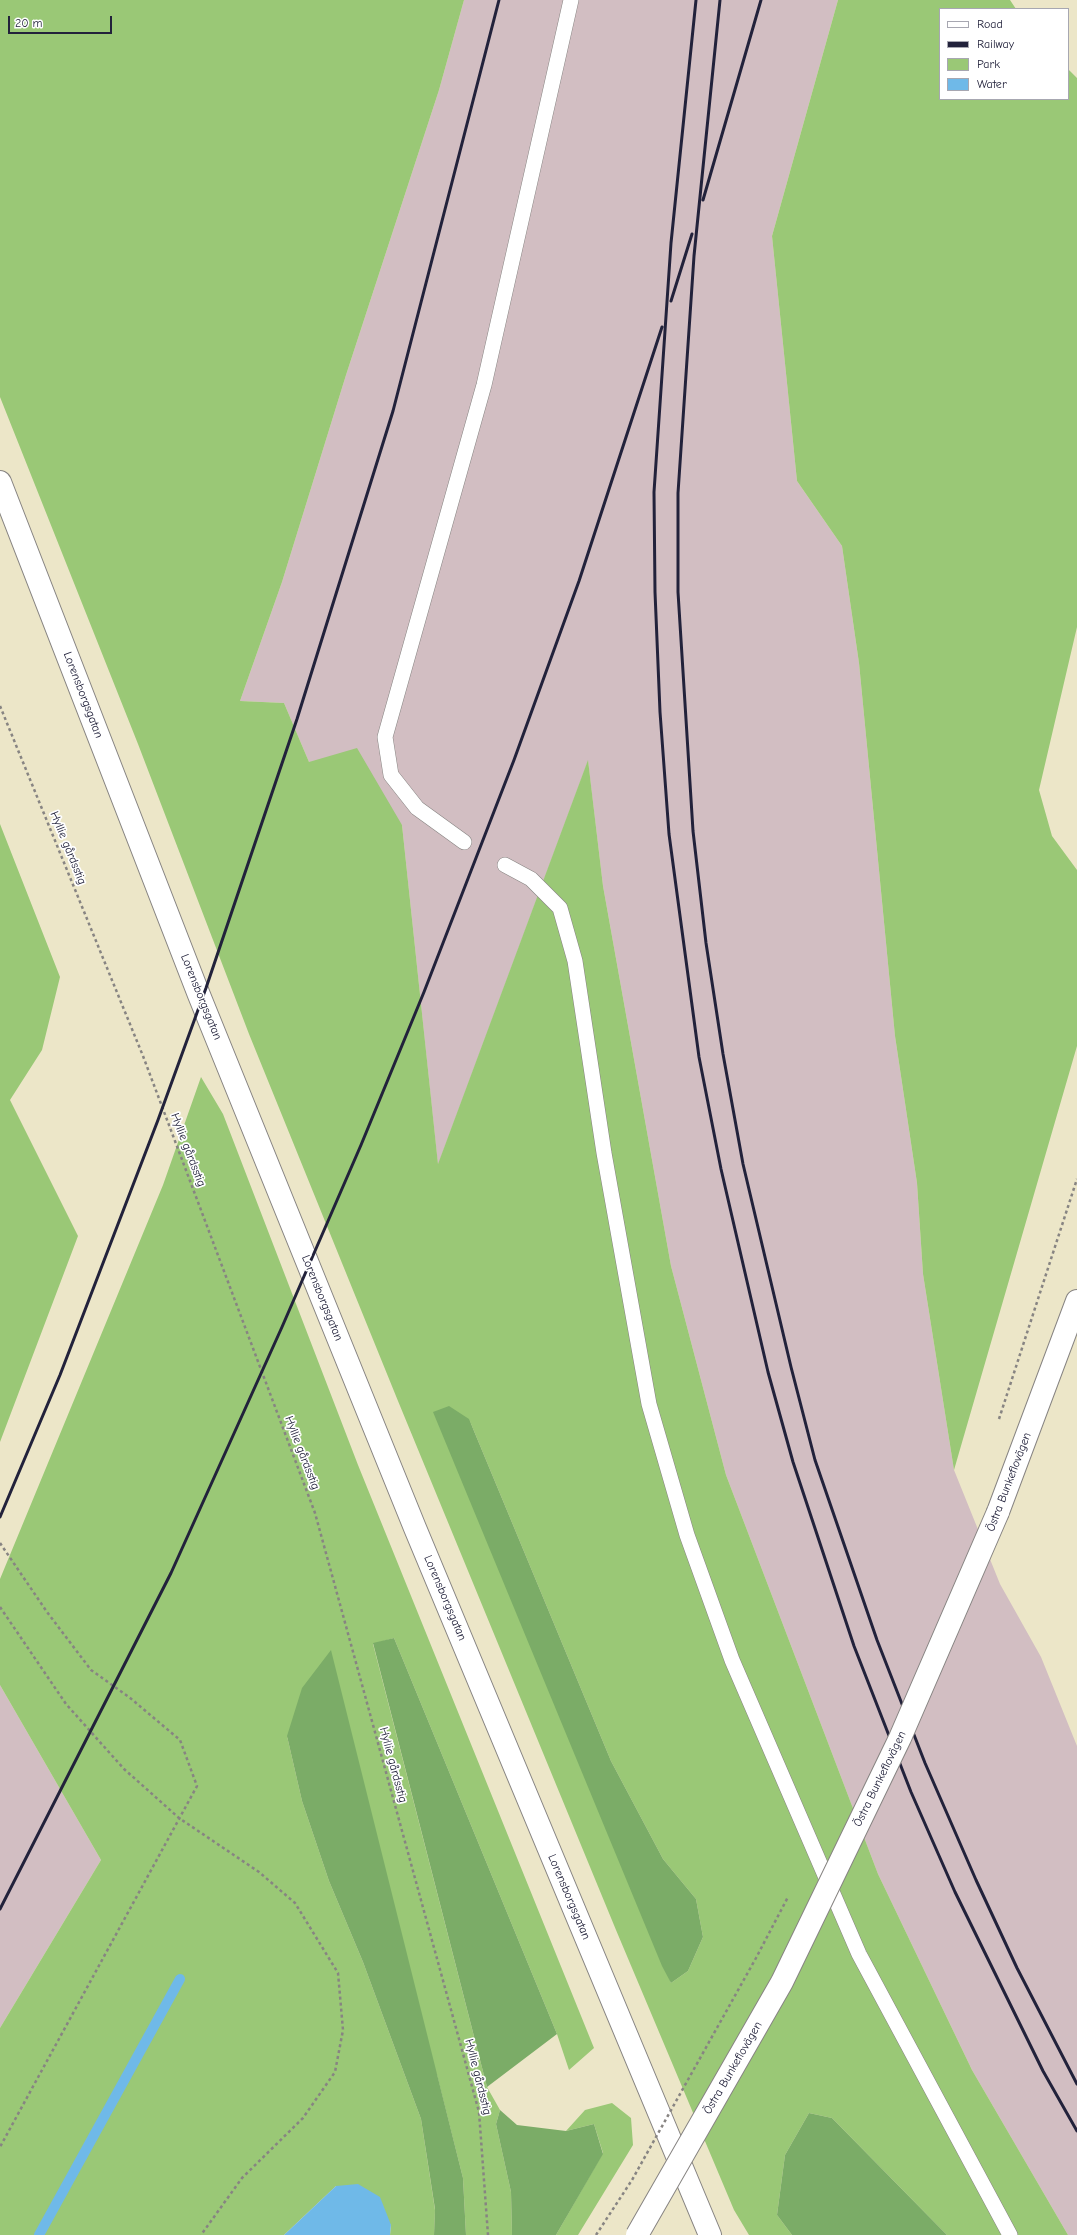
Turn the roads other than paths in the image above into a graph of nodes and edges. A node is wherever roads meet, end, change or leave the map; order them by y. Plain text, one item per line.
1 (571, 0) edge
2 (0, 482) edge
3 (464, 842) dead end
4 (505, 865) dead end
5 (1077, 1301) edge
6 (657, 2108) junction
7 (637, 2235) edge
8 (710, 2235) edge
9 (725, 2235) edge
10 (1010, 2235) edge

1 - 3 lane
2 - 6 main road, Lorensborgsgatan
4 - 10 lane
5 - 7 main road, Östra Bunkeflovägen, bridge
6 - 8 main road, Lorensborgsgatan
6 - 9 main road, Lorensborgsgatan

